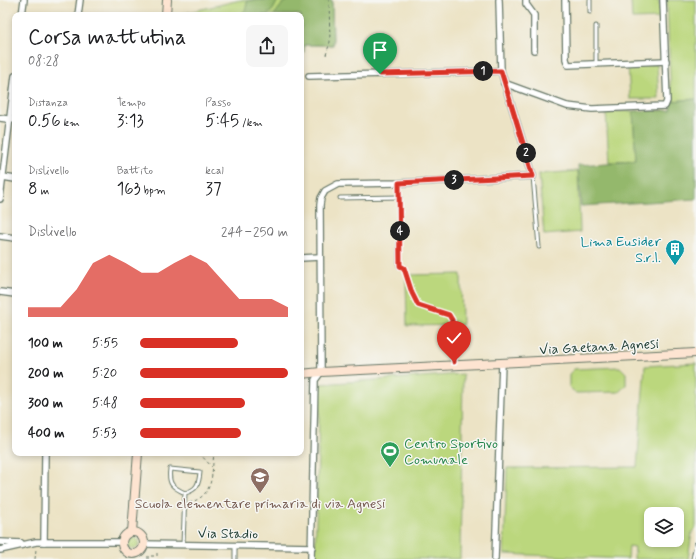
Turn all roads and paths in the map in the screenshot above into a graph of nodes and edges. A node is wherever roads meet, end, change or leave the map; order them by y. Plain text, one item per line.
1 (24, 0) edge
2 (80, 0) edge
3 (167, 0) edge
4 (329, 0) edge
5 (499, 0) edge
6 (526, 0) edge
7 (565, 0) edge
8 (590, 0) edge
9 (663, 0) edge
10 (22, 12) edge
11 (78, 12) edge
12 (166, 12) edge
13 (590, 12) dead end
14 (596, 26) dead end
15 (534, 50) dead end
16 (326, 55) dead end
17 (666, 61) junction
18 (596, 64) junction
19 (501, 71) junction
20 (309, 76) dead end
21 (504, 83) junction
22 (0, 118) edge
23 (12, 120) edge
24 (533, 176) junction
25 (3, 177) junction
26 (12, 178) edge
27 (399, 183) junction
28 (400, 197) junction
29 (340, 198) dead end
30 (0, 199) edge
31 (0, 236) edge
32 (12, 238) edge
33 (539, 247) dead end
34 (320, 257) junction
35 (304, 258) edge
36 (400, 266) joint
37 (0, 292) edge
38 (12, 294) edge
39 (696, 353) edge
40 (454, 362) dead end
41 (502, 364) junction
42 (321, 372) junction
43 (304, 374) edge
44 (45, 456) edge
45 (138, 456) edge
46 (202, 456) edge
47 (214, 456) edge
48 (212, 467) junction
49 (185, 493) junction
50 (184, 503) junction
51 (132, 532) junction
52 (0, 542) edge
53 (44, 542) junction
54 (122, 542) junction
55 (33, 543) junction
56 (144, 544) junction
57 (158, 544) junction
58 (183, 544) junction
59 (696, 544) edge
60 (235, 545) junction
61 (312, 547) junction
62 (496, 549) junction
63 (0, 550) edge
64 (131, 556) edge
65 (35, 559) edge
66 (148, 559) edge
67 (235, 559) edge
68 (311, 559) edge
69 (490, 559) edge
70 (495, 559) edge
71 (693, 559) edge

1 - 10 street
2 - 11 street
3 - 12 street
4 - 16 path
5 - 19 street
6 - 15 street
7 - 18 street
8 - 13 lane
9 - 17 street
14 - 18 lane
17 - 18 street
17 - 21 street
19 - 20 street
19 - 21 street
21 - 24 street
22 - 23 street
23 - 25 street
24 - 27 street
24 - 33 lane
25 - 26 street
25 - 30 street
27 - 28 lane
27 - 34 street
28 - 29 lane
28 - 36 lane
31 - 32 street
34 - 35 street
34 - 42 street
36 - 40 path
37 - 38 street
39 - 41 street, Via Gaetana Agnesi
41 - 42 street, Via Gaetana Agnesi
41 - 62 street
42 - 43 street, Via Gaetana Agnesi
42 - 61 street
44 - 53 street
45 - 51 street
46 - 48 path
47 - 48 path
48 - 50 path
49 - 49 lane
49 - 50 lane
50 - 58 lane
51 - 54 street
51 - 56 street
52 - 55 street
53 - 54 street
53 - 55 street
54 - 64 street
55 - 63 street
55 - 65 path
56 - 57 street, Via Stadio
56 - 64 street
57 - 58 street, Via Stadio
57 - 66 path
58 - 60 street, Via Stadio
59 - 71 lane
60 - 61 street, Via Stadio
60 - 67 lane
61 - 68 street
62 - 69 lane
62 - 70 street

